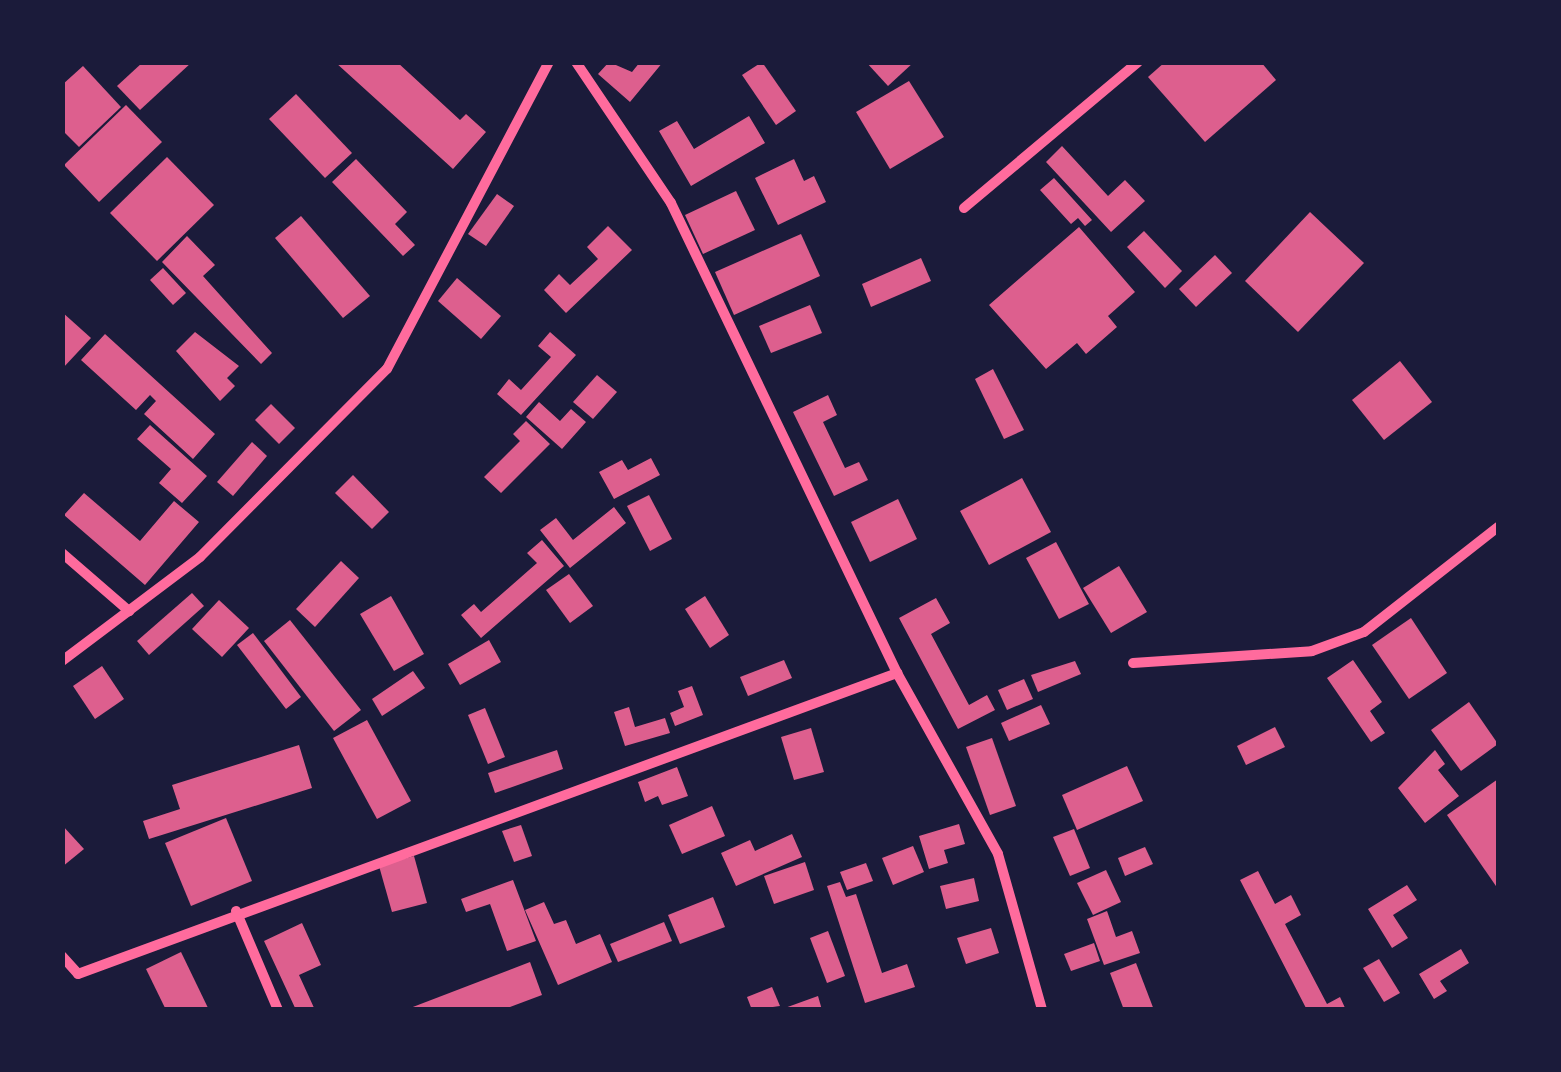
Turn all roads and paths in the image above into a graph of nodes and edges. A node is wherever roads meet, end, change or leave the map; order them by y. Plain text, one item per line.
1 (549, 62) edge
2 (576, 62) edge
3 (1138, 62) edge
4 (964, 208) dead end
5 (1498, 527) edge
6 (62, 552) edge
7 (129, 611) junction
8 (62, 661) edge
9 (1133, 662) dead end
10 (896, 673) junction
11 (236, 911) junction
12 (62, 956) edge
13 (278, 1010) edge
14 (1042, 1010) edge

1 - 7 street
2 - 10 street
3 - 4 street
5 - 9 street
6 - 7 street
7 - 8 street
10 - 11 street
10 - 14 street
11 - 12 street
11 - 13 street

